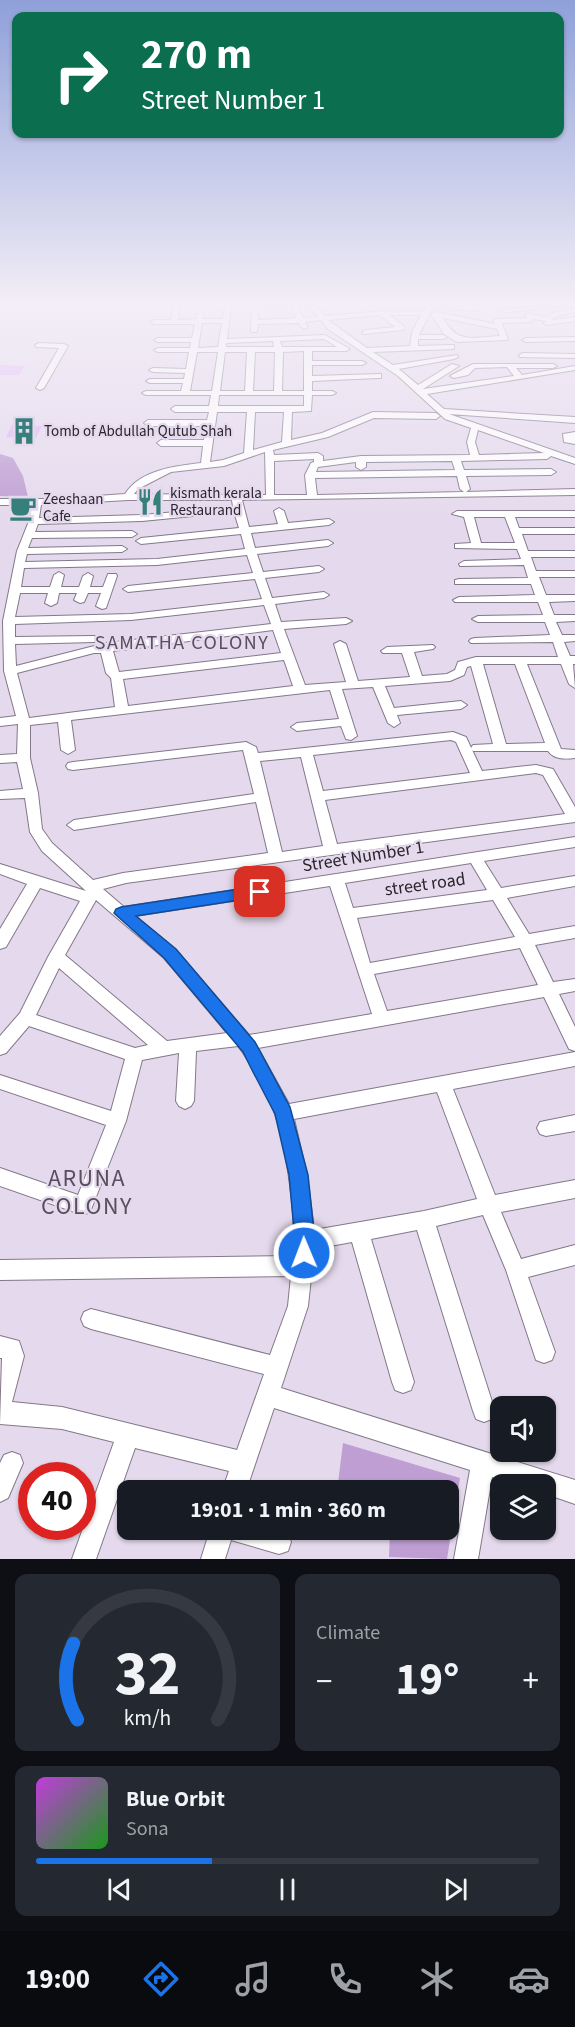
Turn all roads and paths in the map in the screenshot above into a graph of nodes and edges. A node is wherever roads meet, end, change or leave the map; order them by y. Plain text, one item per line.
1 (45, 379) edge
2 (217, 379) edge
3 (250, 379) edge
4 (278, 379) edge
5 (308, 379) joint
6 (314, 379) edge
7 (407, 379) edge
8 (434, 379) edge
9 (460, 379) edge
10 (515, 379) edge
11 (150, 381) dead end
12 (187, 381) joint
13 (471, 386) junction
14 (40, 388) dead end
15 (420, 390) junction
16 (146, 393) dead end
17 (185, 393) junction
18 (215, 393) junction
19 (249, 393) junction
20 (278, 393) junction
21 (332, 393) dead end
22 (308, 398) junction
23 (336, 402) dead end
24 (471, 403) dead end
25 (176, 409) dead end
26 (213, 409) junction
27 (251, 409) junction
28 (288, 409) junction
29 (436, 410) junction
30 (475, 413) junction
31 (575, 420) edge
32 (148, 423) dead end
33 (211, 423) junction
34 (473, 427) junction
35 (575, 435) edge
36 (507, 438) junction
37 (161, 443) dead end
38 (208, 443) junction
39 (286, 444) junction
40 (574, 445) edge
41 (269, 448) junction
42 (473, 454) junction
43 (248, 455) junction
44 (269, 458) junction
45 (456, 458) junction
46 (361, 459) junction
47 (569, 459) edge
48 (319, 463) junction
49 (205, 465) junction
50 (551, 472) dead end
51 (461, 474) junction
52 (310, 475) junction
53 (362, 475) junction
54 (575, 488) edge
55 (465, 489) junction
56 (575, 492) edge
57 (129, 494) junction
58 (270, 494) junction
59 (312, 496) junction
60 (237, 500) junction
61 (0, 501) edge
62 (40, 502) junction
63 (279, 511) dead end
64 (456, 514) dead end
65 (468, 514) junction
66 (509, 514) junction
67 (575, 514) edge
68 (329, 522) dead end
69 (284, 526) junction
70 (31, 528) junction
71 (244, 529) junction
72 (517, 531) junction
73 (575, 531) edge
74 (328, 543) dead end
75 (459, 546) dead end
76 (477, 546) junction
77 (122, 549) dead end
78 (252, 552) junction
79 (575, 554) edge
80 (21, 558) junction
81 (528, 563) junction
82 (464, 564) dead end
83 (319, 569) dead end
84 (575, 574) edge
85 (59, 575) dead end
86 (88, 576) dead end
87 (112, 576) dead end
88 (259, 576) junction
89 (459, 582) dead end
90 (55, 589) junction
91 (128, 589) dead end
92 (15, 590) junction
93 (107, 590) junction
94 (82, 595) junction
95 (324, 595) dead end
96 (575, 598) edge
97 (540, 599) junction
98 (459, 600) dead end
99 (270, 601) junction
100 (51, 603) dead end
101 (102, 606) dead end
102 (575, 618) edge
103 (478, 619) dead end
104 (549, 619) junction
105 (9, 621) junction
106 (346, 621) dead end
107 (279, 626) junction
108 (575, 638) edge
109 (557, 639) junction
110 (10, 641) junction
111 (475, 641) dead end
112 (340, 644) dead end
113 (96, 647) junction
114 (429, 647) dead end
115 (406, 649) junction
116 (387, 651) dead end
117 (288, 656) junction
118 (519, 660) junction
119 (570, 660) edge
120 (476, 661) junction
121 (10, 670) junction
122 (117, 676) junction
123 (417, 679) junction
124 (376, 682) junction
125 (353, 684) junction
126 (575, 684) edge
127 (334, 685) junction
128 (300, 689) junction
129 (460, 705) dead end
130 (122, 710) junction
131 (64, 717) junction
132 (24, 720) junction
133 (0, 722) edge
134 (346, 722) junction
135 (297, 727) dead end
136 (351, 736) dead end
137 (553, 747) junction
138 (478, 748) dead end
139 (501, 748) junction
140 (68, 750) dead end
141 (306, 752) junction
142 (575, 754) edge
143 (23, 758) junction
144 (252, 758) junction
145 (0, 759) edge
146 (73, 766) dead end
147 (478, 776) junction
148 (31, 793) junction
149 (0, 795) edge
150 (318, 796) junction
151 (261, 797) junction
152 (574, 817) edge
153 (74, 825) dead end
154 (575, 842) edge
155 (332, 851) junction
156 (276, 858) junction
157 (475, 858) junction
158 (0, 869) edge
159 (336, 880) junction
160 (575, 880) edge
161 (36, 881) junction
162 (89, 889) junction
163 (495, 894) junction
164 (121, 913) junction
165 (348, 914) junction
166 (575, 932) edge
167 (524, 939) junction
168 (0, 943) edge
169 (56, 957) junction
170 (369, 969) junction
171 (575, 985) edge
172 (548, 990) junction
173 (26, 1018) junction
174 (382, 1019) junction
175 (244, 1041) junction
176 (575, 1044) edge
177 (188, 1046) junction
178 (0, 1048) edge
179 (164, 1048) junction
180 (135, 1055) junction
181 (575, 1059) edge
182 (0, 1082) edge
183 (442, 1083) junction
184 (186, 1101) dead end
185 (284, 1113) junction
186 (117, 1120) junction
187 (575, 1123) edge
188 (546, 1128) dead end
189 (0, 1177) edge
190 (575, 1189) edge
191 (489, 1205) junction
192 (424, 1220) junction
193 (359, 1232) junction
194 (305, 1241) junction
195 (575, 1254) edge
196 (303, 1266) junction
197 (0, 1270) edge
198 (516, 1270) junction
199 (91, 1319) dead end
200 (0, 1347) edge
201 (544, 1352) dead end
202 (277, 1366) junction
203 (404, 1382) dead end
204 (267, 1395) junction
205 (0, 1406) edge
206 (484, 1410) dead end
207 (0, 1413) edge
208 (129, 1433) junction
209 (483, 1462) junction
210 (12, 1463) dead end
211 (242, 1463) junction
212 (237, 1480) edge
213 (0, 1490) edge
214 (575, 1492) edge
215 (219, 1540) edge
216 (272, 1540) edge
217 (279, 1542) dead end
218 (84, 1559) edge
219 (213, 1559) edge
220 (466, 1559) edge

1 - 14 street
2 - 18 street
3 - 19 street
4 - 20 street
5 - 6 street
5 - 22 street
7 - 15 street
8 - 15 street
9 - 13 street
10 - 13 street
11 - 12 street
12 - 17 street
13 - 15 street
15 - 29 street
16 - 17 street
17 - 18 street
18 - 19 street
18 - 26 street
19 - 20 street
20 - 22 street
21 - 22 street
22 - 23 street
22 - 28 street
24 - 29 street
25 - 26 street
26 - 27 street
26 - 33 street
27 - 28 street
27 - 43 street
28 - 39 street
29 - 30 street
29 - 34 street
29 - 39 street
30 - 31 street
30 - 34 street
32 - 33 street
33 - 38 street
34 - 36 street
34 - 42 street
35 - 40 street
36 - 42 street
36 - 47 street
37 - 38 street
38 - 49 street
39 - 41 street
41 - 43 street
41 - 44 street
42 - 45 street
42 - 47 street
43 - 49 street
44 - 48 street
44 - 58 street
45 - 46 street
45 - 51 street
46 - 48 street
46 - 53 street
48 - 52 street
49 - 57 street
50 - 51 street
51 - 53 street
51 - 55 street
52 - 53 street
52 - 59 street
54 - 55 street
55 - 59 street
56 - 59 street
57 - 60 street
57 - 62 street
58 - 59 street
58 - 60 street
59 - 60 street
60 - 70 street
60 - 71 street
61 - 62 street
62 - 70 street
63 - 69 street
64 - 65 street
65 - 66 street
65 - 76 street
66 - 67 street
66 - 72 street
68 - 69 street
69 - 71 street
70 - 71 street
70 - 80 street
71 - 78 street
72 - 73 street
72 - 81 street
74 - 78 street
75 - 76 street
76 - 81 street
77 - 80 street
78 - 80 street
78 - 88 street
79 - 81 street
80 - 92 street
81 - 82 street
81 - 84 street
81 - 89 street
81 - 97 street
83 - 88 street
85 - 90 street
86 - 94 street
87 - 93 street
88 - 91 street
88 - 99 street
90 - 92 street
90 - 94 street
90 - 100 street
92 - 105 street
93 - 94 street
93 - 101 street
95 - 99 street
96 - 97 street
97 - 98 street
97 - 104 street
99 - 105 street
99 - 107 street
102 - 104 street
103 - 104 street
104 - 109 street
105 - 110 street
106 - 107 street
107 - 113 street
107 - 117 street
108 - 109 street
109 - 111 street
109 - 119 street
110 - 113 street
110 - 121 street
112 - 125 street
113 - 121 street
113 - 122 street
114 - 115 street
115 - 116 street
115 - 123 street
117 - 122 street
117 - 128 street
118 - 119 street
118 - 120 street
118 - 137 street
119 - 126 street
120 - 123 street
120 - 139 street
121 - 132 street
122 - 130 street
123 - 124 street
124 - 125 street
124 - 129 street
125 - 127 street
127 - 128 street
127 - 134 street
128 - 130 street
130 - 131 street
131 - 132 street
131 - 140 street
132 - 133 street
132 - 143 street
134 - 135 street
134 - 136 street
137 - 139 street
137 - 142 street
138 - 139 street
141 - 144 street
141 - 147 street
141 - 150 street
143 - 145 street
143 - 148 street
144 - 146 street
144 - 151 street
147 - 150 street
147 - 152 street
148 - 149 street
148 - 162 street
150 - 155 street
151 - 153 street
151 - 156 street
152 - 155 street
154 - 157 street, Street Number 1
155 - 156 street
156 - 162 street
157 - 159 street, Street Number 1
157 - 163 street
158 - 161 street
159 - 164 street, Street Number 1
159 - 165 street
160 - 163 street, street road
161 - 162 street
161 - 168 street
162 - 164 street
162 - 169 street
163 - 165 street, street road
163 - 167 street
164 - 175 street
165 - 170 street
166 - 167 street
167 - 170 street
167 - 172 street
169 - 173 street
169 - 179 street
170 - 174 street
171 - 172 street
172 - 174 street
172 - 176 street
173 - 178 street
173 - 180 street
174 - 175 street
175 - 177 street
175 - 185 street
177 - 179 street
177 - 184 street
179 - 180 street
180 - 186 street
181 - 183 street
182 - 186 street
183 - 185 street
183 - 191 street
185 - 194 street
186 - 189 street
187 - 188 street
190 - 191 street
191 - 192 street
191 - 198 street
192 - 193 street
192 - 206 street
193 - 194 street
193 - 203 street
194 - 196 street
195 - 198 street
196 - 197 street
196 - 202 street
198 - 201 street
199 - 202 street
200 - 205 street
202 - 204 street
204 - 209 street
204 - 211 street
207 - 208 street
208 - 211 street
208 - 218 street
209 - 214 street
209 - 220 street
210 - 213 street
211 - 212 street
215 - 219 street
216 - 217 street

